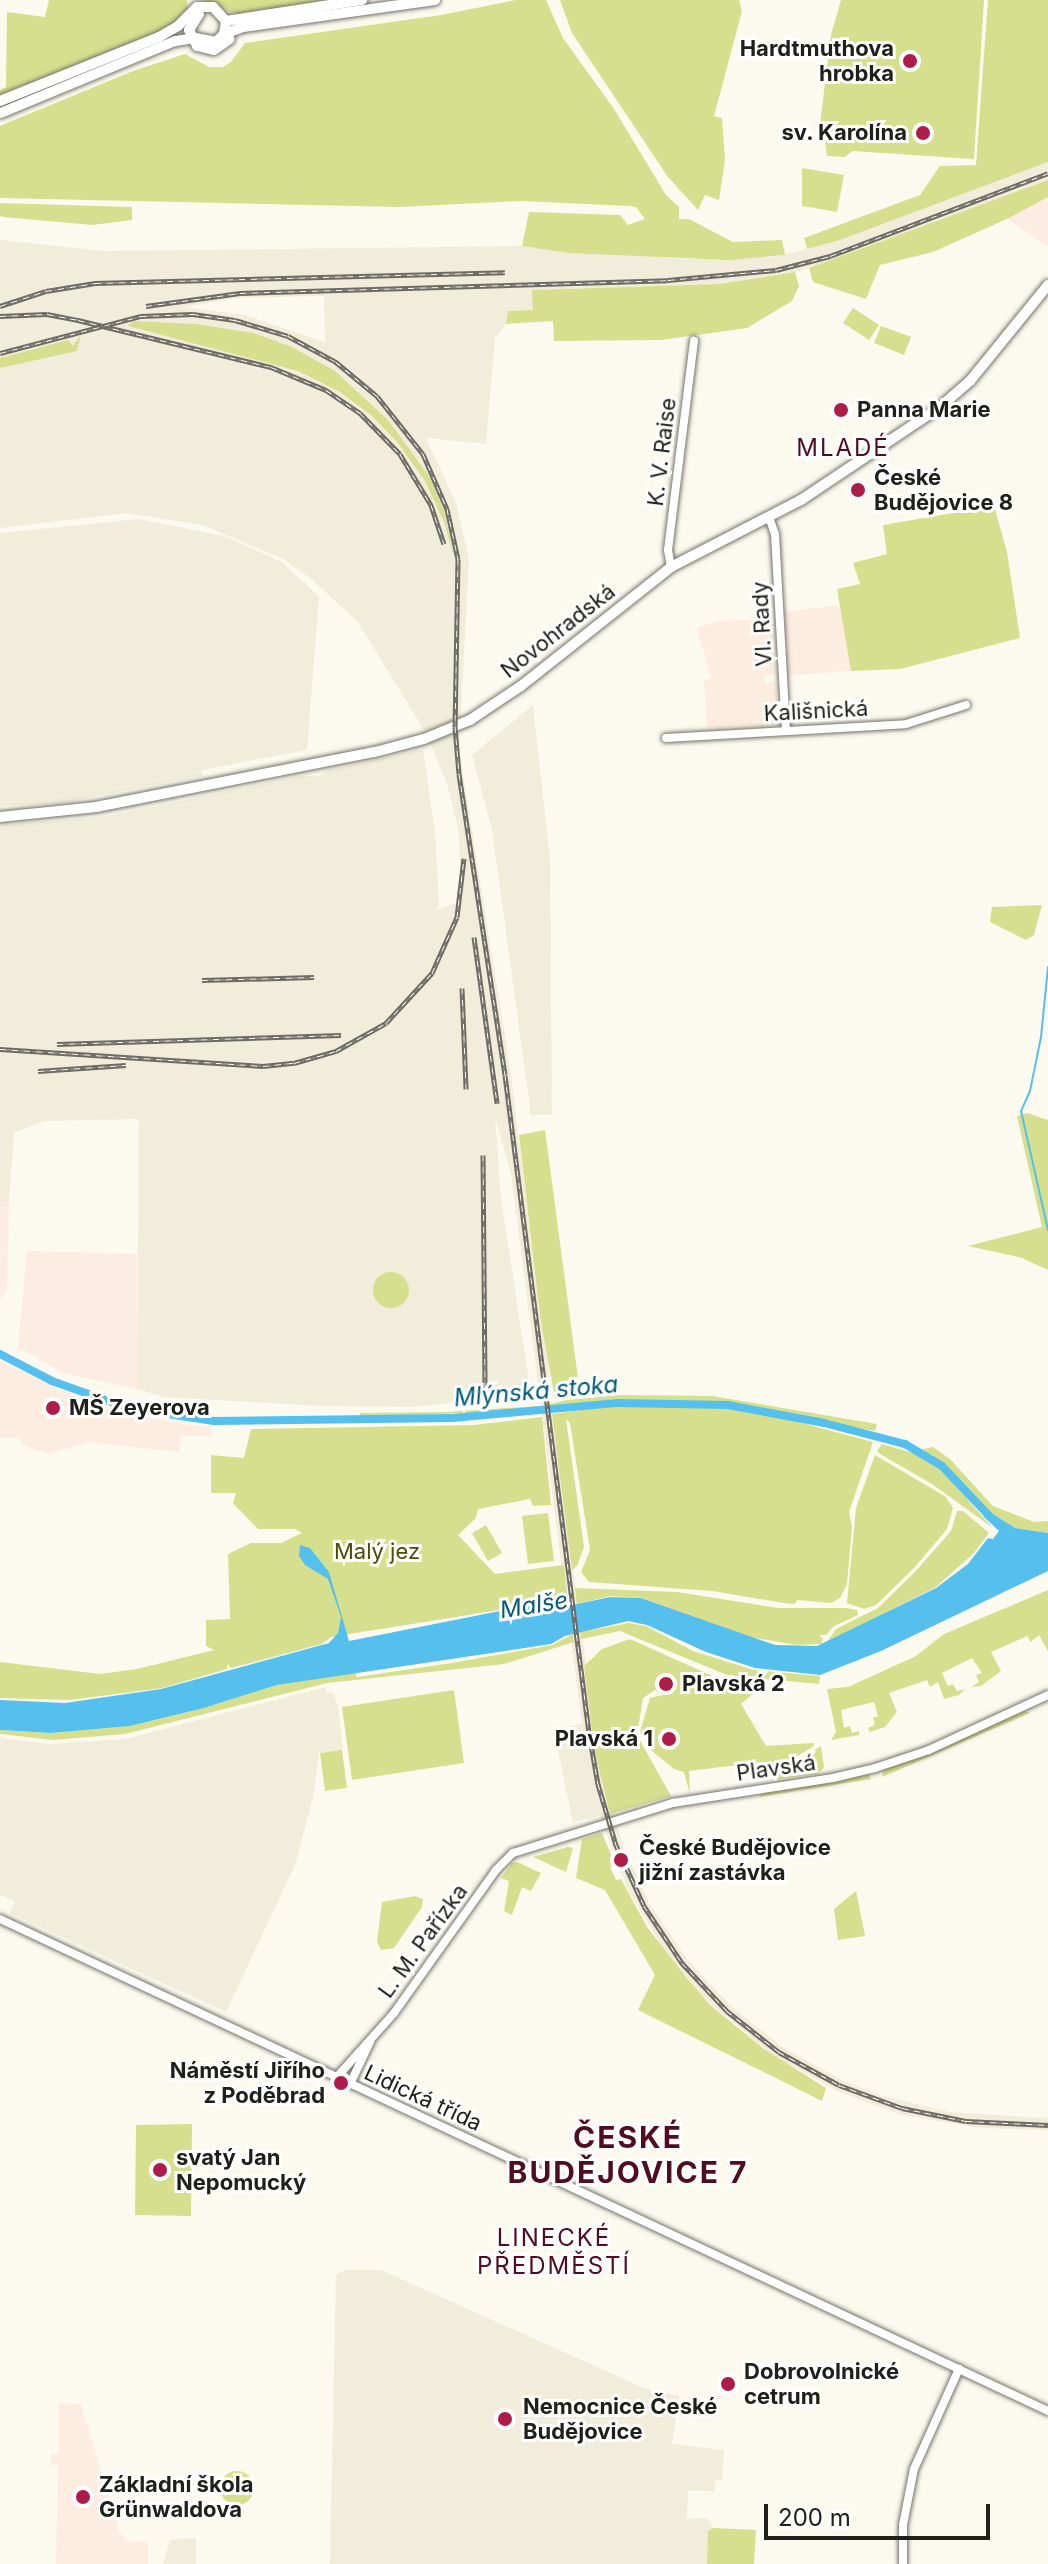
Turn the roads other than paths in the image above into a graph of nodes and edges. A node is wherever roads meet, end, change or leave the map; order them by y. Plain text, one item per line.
1 (362, 0) edge
2 (435, 0) edge
3 (224, 17) junction
4 (262, 20) junction
5 (190, 23) junction
6 (224, 34) junction
7 (159, 37) junction
8 (192, 41) junction
9 (0, 101) edge
10 (0, 113) edge
11 (1048, 285) edge
12 (694, 341) dead end
13 (769, 517) junction
14 (671, 567) junction
15 (966, 705) dead end
16 (786, 731) junction
17 (666, 738) dead end
18 (0, 817) edge
19 (1048, 1695) edge
20 (504, 1860) joint
21 (0, 1919) edge
22 (370, 2042) junction
23 (337, 2077) junction
24 (350, 2084) junction
25 (959, 2369) junction
26 (1048, 2411) edge
27 (903, 2564) edge

1 - 4 main road
2 - 4 main road
3 - 4 main road
3 - 5 main road
3 - 6 main road
3 - 7 main road
4 - 6 main road
4 - 8 main road
5 - 7 main road
5 - 8 main road
6 - 8 main road
7 - 9 main road
8 - 10 main road
11 - 13 main road, Novohradská
12 - 14 street, K. V. Raise
13 - 14 main road, Novohradská
13 - 16 street, Vl. Rady
14 - 18 main road, Novohradská
15 - 16 street, Kališnická
16 - 17 street, Kališnická
19 - 20 street, Plavská
20 - 22 street, L. M. Pařízka
21 - 23 street, Lidická třída
22 - 23 street
22 - 24 street
23 - 24 street, Lidická třída
24 - 25 street, Lidická třída
25 - 26 street, Lidická třída
25 - 27 street

